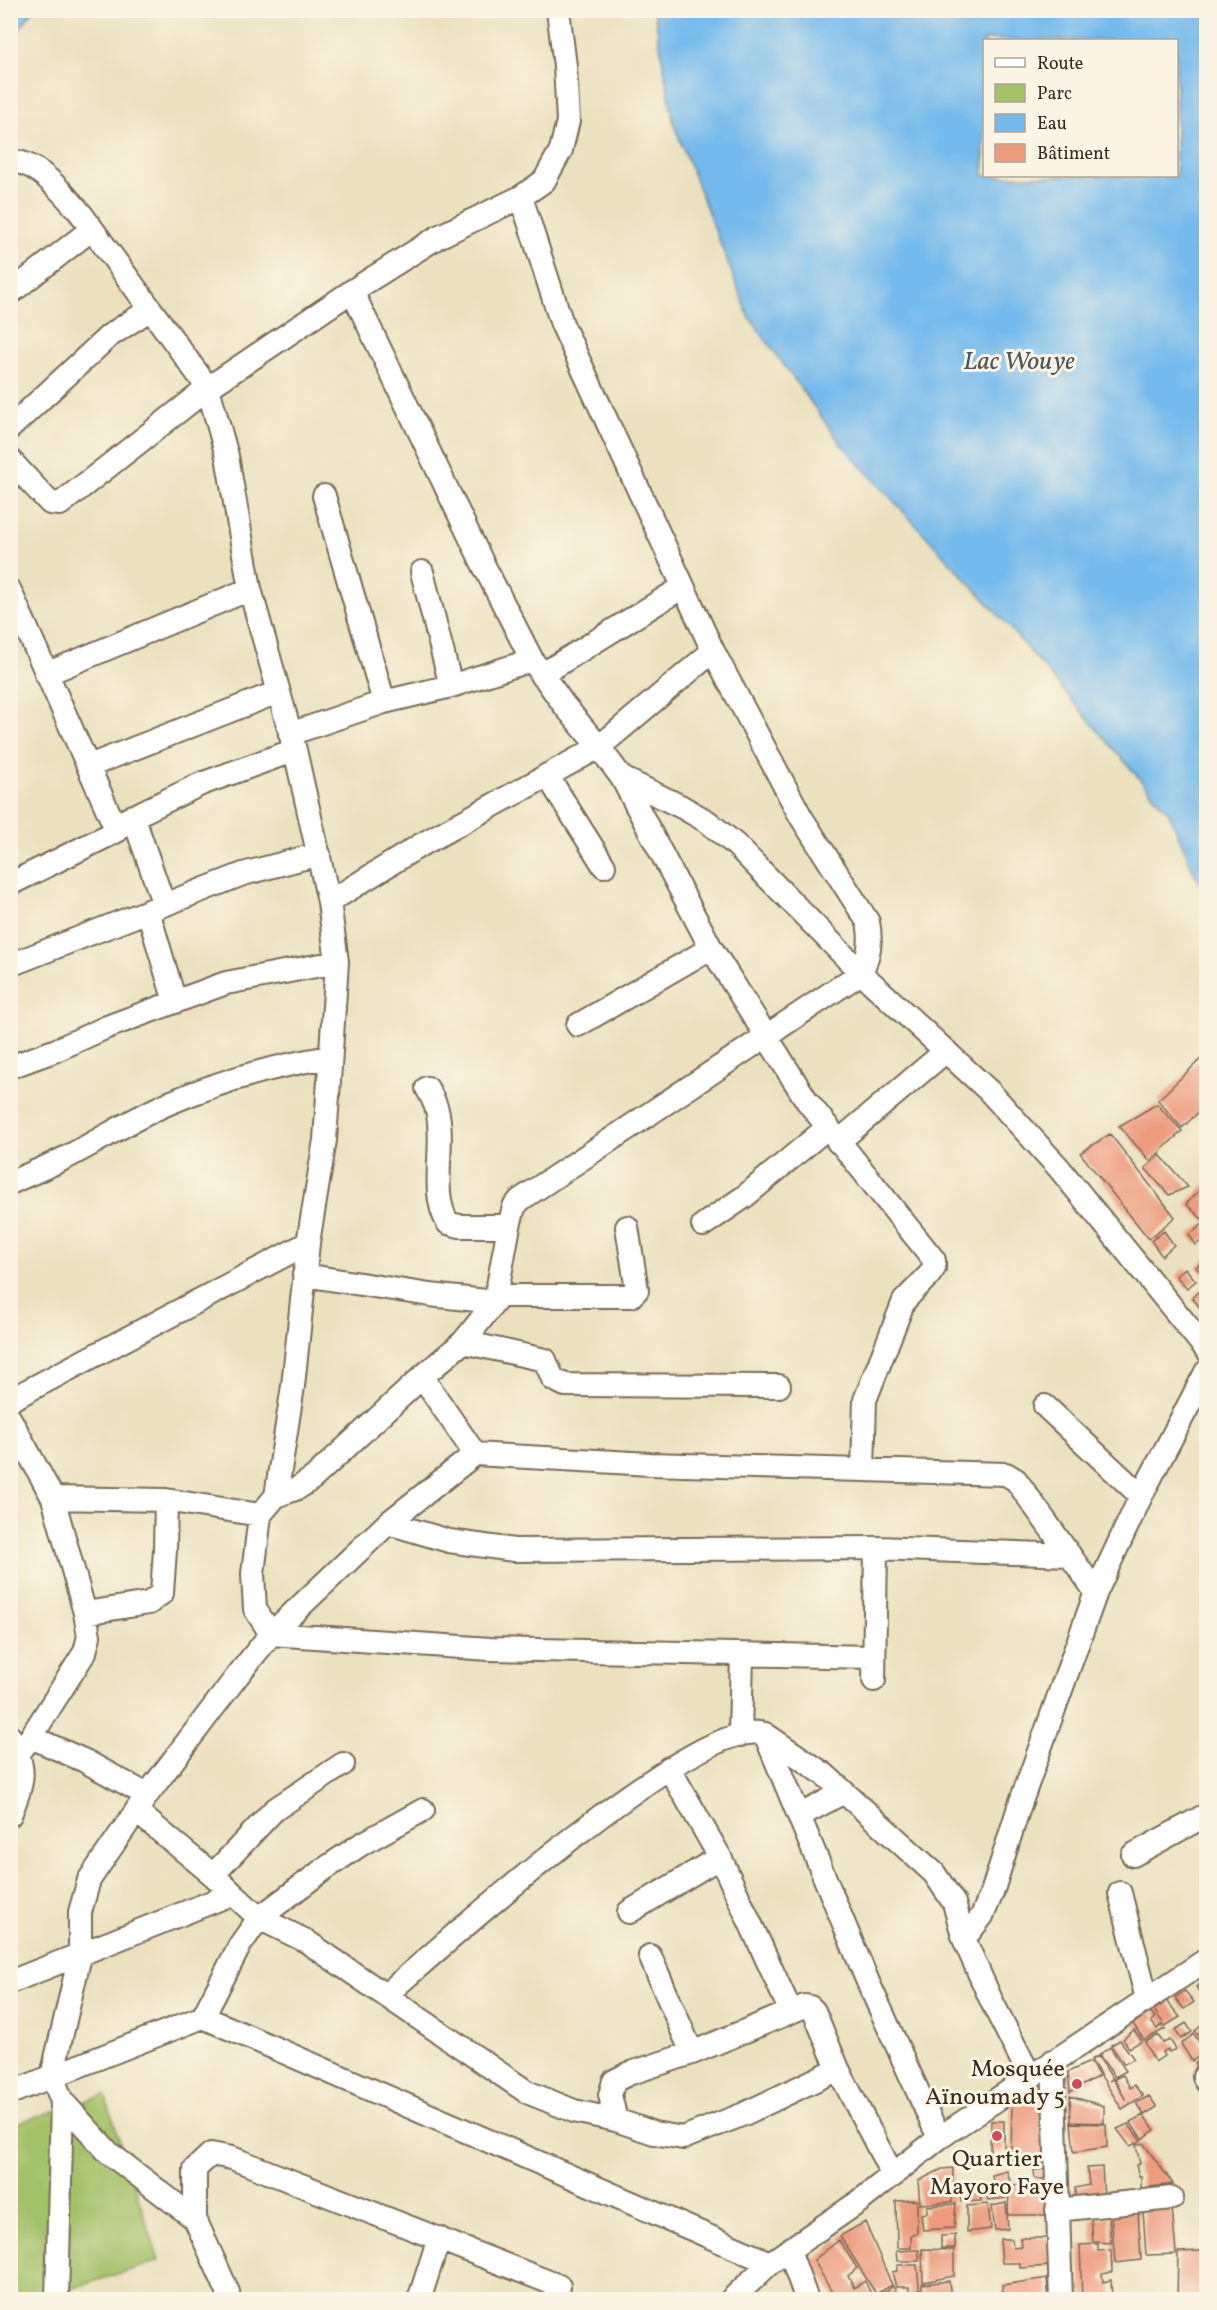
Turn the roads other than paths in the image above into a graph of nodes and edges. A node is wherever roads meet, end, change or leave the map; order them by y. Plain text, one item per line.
1 (558, 10) edge
2 (10, 162) edge
3 (521, 197) junction
4 (92, 229) junction
5 (352, 291) junction
6 (10, 293) edge
7 (149, 310) junction
8 (208, 388) junction
9 (10, 428) edge
10 (10, 460) edge
11 (324, 496) dead end
12 (422, 572) dead end
13 (683, 587) junction
14 (250, 589) junction
15 (10, 591) edge
16 (714, 651) junction
17 (537, 667) junction
18 (46, 674) junction
19 (452, 686) junction
20 (278, 692) junction
21 (384, 702) junction
22 (293, 742) junction
23 (599, 747) junction
24 (89, 766) junction
25 (548, 775) junction
26 (622, 778) junction
27 (125, 824) junction
28 (319, 854) junction
29 (604, 866) dead end
30 (10, 884) edge
31 (329, 902) junction
32 (156, 908) junction
33 (711, 948) junction
34 (337, 962) junction
35 (10, 965) edge
36 (861, 973) junction
37 (175, 1002) junction
38 (578, 1025) dead end
39 (766, 1037) junction
40 (946, 1051) junction
41 (330, 1057) junction
42 (10, 1067) edge
43 (428, 1088) dead end
44 (833, 1134) junction
45 (10, 1182) edge
46 (703, 1225) dead end
47 (508, 1226) junction
48 (627, 1227) dead end
49 (308, 1243) junction
50 (304, 1275) junction
51 (496, 1299) junction
52 (462, 1342) junction
53 (1206, 1349) edge
54 (1206, 1372) edge
55 (422, 1377) junction
56 (779, 1386) dead end
57 (10, 1400) edge
58 (1045, 1406) dead end
59 (11, 1423) edge
60 (475, 1454) junction
61 (862, 1470) junction
62 (276, 1496) junction
63 (1141, 1496) junction
64 (53, 1498) junction
65 (166, 1500) junction
66 (260, 1515) junction
67 (388, 1523) junction
68 (876, 1548) junction
69 (1071, 1555) junction
70 (1096, 1592) junction
71 (85, 1613) junction
72 (271, 1634) junction
73 (742, 1655) junction
74 (873, 1657) junction
75 (874, 1680) dead end
76 (765, 1734) junction
77 (740, 1735) junction
78 (20, 1742) edge
79 (343, 1764) dead end
80 (669, 1768) junction
81 (844, 1792) junction
82 (142, 1803) junction
83 (423, 1810) dead end
84 (10, 1815) edge
85 (1206, 1815) edge
86 (799, 1816) junction
87 (1133, 1856) dead end
88 (720, 1857) junction
89 (213, 1875) junction
90 (1119, 1893) dead end
91 (232, 1894) junction
92 (629, 1912) dead end
93 (259, 1918) junction
94 (964, 1939) junction
95 (80, 1956) junction
96 (650, 1956) dead end
97 (1206, 1960) edge
98 (10, 1982) edge
99 (387, 1994) junction
100 (1147, 1999) junction
101 (792, 2012) junction
102 (203, 2017) junction
103 (692, 2054) junction
104 (1053, 2061) junction
105 (838, 2069) junction
106 (52, 2076) junction
107 (1030, 2076) junction
108 (1206, 2076) edge
109 (1206, 2081) edge
110 (10, 2094) edge
111 (62, 2101) junction
112 (616, 2120) junction
113 (939, 2138) junction
114 (893, 2176) junction
115 (1172, 2198) dead end
116 (1057, 2210) junction
117 (195, 2219) junction
118 (440, 2238) junction
119 (789, 2250) junction
120 (770, 2263) junction
121 (57, 2300) edge
122 (228, 2300) edge
123 (419, 2300) edge
124 (554, 2300) edge
125 (731, 2300) edge
126 (807, 2300) edge
127 (1061, 2300) edge

1 - 3 street
2 - 4 street
3 - 5 street
3 - 13 street
4 - 6 street
4 - 7 street
5 - 8 street
5 - 17 street
7 - 8 street
7 - 9 street
8 - 10 street
8 - 14 street
11 - 21 street
12 - 19 street
13 - 16 street
13 - 17 street
14 - 18 street
14 - 20 street
15 - 18 street
16 - 23 street
16 - 36 street
17 - 19 street
17 - 23 street
18 - 24 street
19 - 21 street
20 - 22 street
20 - 24 street
21 - 22 street
22 - 27 street
22 - 28 street
23 - 25 street
23 - 26 street
24 - 27 street
25 - 29 street
25 - 31 street
26 - 33 street
26 - 36 street
27 - 30 street
27 - 32 street
28 - 31 street
28 - 32 street
31 - 34 street
32 - 35 street
32 - 37 street
33 - 38 street
33 - 39 street
34 - 37 street
34 - 41 street
36 - 39 street
36 - 40 street
37 - 42 street
39 - 44 street
39 - 47 street
40 - 44 street
40 - 53 street
41 - 45 street
41 - 49 street
43 - 47 street
44 - 46 street
44 - 61 street
47 - 51 street
48 - 51 street
49 - 50 street
49 - 57 street
50 - 51 street
50 - 62 street
51 - 52 street
52 - 55 street
52 - 56 street
54 - 63 street
55 - 60 street
55 - 62 street
58 - 63 street
59 - 64 street
60 - 61 street
60 - 67 street
61 - 69 street
62 - 66 street
63 - 70 street
64 - 65 street
64 - 71 street
65 - 66 street
65 - 71 street
66 - 72 street
67 - 68 street
67 - 72 street
68 - 69 street
68 - 74 street
69 - 70 street
70 - 94 street
71 - 78 street
72 - 73 street
72 - 82 street
73 - 74 street
73 - 77 street
74 - 75 street
76 - 77 street
76 - 81 street
76 - 86 street
77 - 80 street
78 - 82 street
78 - 84 street
79 - 89 street
80 - 88 street
80 - 99 street
81 - 86 street
81 - 94 street
82 - 89 street
82 - 95 street
83 - 93 street
85 - 87 street
86 - 113 street
88 - 92 street
88 - 101 street
89 - 91 street
90 - 100 street
91 - 93 street
91 - 95 street
93 - 99 street
93 - 102 street
94 - 107 street
95 - 98 street
95 - 106 street
96 - 103 street
97 - 100 street
99 - 112 street
100 - 104 street
101 - 103 street
101 - 105 street
102 - 106 street
102 - 120 street
103 - 112 street
104 - 107 street
104 - 116 street
105 - 112 street
105 - 114 street
106 - 110 street
106 - 111 street
107 - 113 street
108 - 109 street
111 - 117 street
111 - 121 street
113 - 114 street
114 - 119 street
115 - 116 street
116 - 127 street
117 - 118 street
117 - 122 street
118 - 123 street
118 - 124 street
119 - 120 street
119 - 126 street
120 - 125 street

